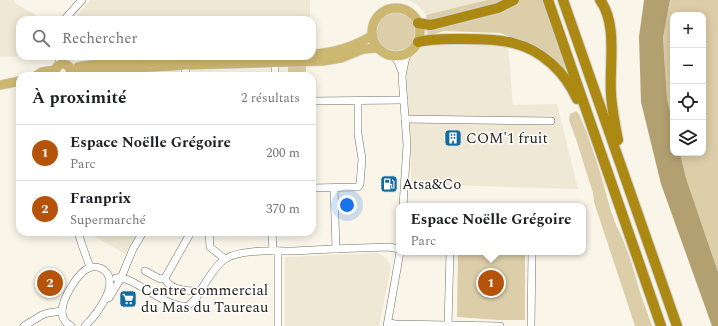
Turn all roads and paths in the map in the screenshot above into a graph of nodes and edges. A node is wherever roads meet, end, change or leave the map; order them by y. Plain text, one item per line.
1 (82, 0) edge
2 (389, 0) edge
3 (394, 0) edge
4 (514, 0) edge
5 (548, 0) edge
6 (563, 0) edge
7 (600, 0) edge
8 (401, 9) junction
9 (387, 11) junction
10 (68, 16) edge
11 (418, 23) junction
12 (373, 35) junction
13 (418, 42) junction
14 (378, 48) junction
15 (408, 53) junction
16 (316, 54) edge
17 (394, 56) junction
18 (142, 60) edge
19 (275, 62) junction
20 (186, 65) junction
21 (62, 69) edge
22 (42, 72) edge
23 (186, 72) edge
24 (275, 72) edge
25 (402, 76) junction
26 (16, 83) edge
27 (0, 85) edge
28 (404, 100) junction
29 (316, 101) edge
30 (358, 101) junction
31 (588, 114) junction
32 (405, 118) junction
33 (551, 121) dead end
34 (619, 160) junction
35 (316, 188) edge
36 (334, 188) junction
37 (404, 203) edge
38 (79, 236) edge
39 (140, 236) edge
40 (189, 236) edge
41 (209, 236) edge
42 (273, 236) edge
43 (396, 248) edge
44 (336, 249) junction
45 (275, 251) junction
46 (400, 255) edge
47 (450, 255) edge
48 (532, 255) edge
49 (225, 259) junction
50 (90, 267) junction
51 (145, 271) dead end
52 (121, 278) junction
53 (165, 278) junction
54 (110, 280) junction
55 (201, 291) junction
56 (62, 311) junction
57 (388, 324) edge
58 (448, 325) edge
59 (24, 326) edge
60 (71, 326) edge
61 (85, 326) edge
62 (92, 326) edge
63 (278, 326) edge
64 (500, 326) edge
65 (531, 326) edge
66 (661, 326) edge
67 (677, 326) edge

1 - 10 street
2 - 9 main road
3 - 8 main road
4 - 11 highway
5 - 31 highway
6 - 34 highway
7 - 34 highway
8 - 9 main road
8 - 11 main road
9 - 12 main road
11 - 13 main road
12 - 14 main road
12 - 16 main road
13 - 15 main road
13 - 31 highway
14 - 17 main road
14 - 19 main road
15 - 17 main road
15 - 25 street
17 - 25 street
18 - 21 main road
19 - 20 main road
19 - 24 street
20 - 21 main road
20 - 23 street
21 - 22 main road
25 - 28 street
26 - 27 main road
28 - 30 street
28 - 32 street
29 - 30 street
30 - 36 street
31 - 66 highway
32 - 33 street
32 - 37 street
34 - 67 highway
35 - 36 street
36 - 44 street
38 - 50 street
39 - 52 street
40 - 53 street
41 - 49 street
42 - 45 street
43 - 44 street
44 - 45 street
45 - 49 street
45 - 63 street
46 - 57 street
47 - 58 street
48 - 65 street
49 - 55 street
50 - 54 street
50 - 56 street
51 - 53 street
52 - 54 street
52 - 55 street
52 - 62 street
53 - 55 street
54 - 61 street
56 - 59 street
56 - 60 street
57 - 58 street
58 - 64 street

